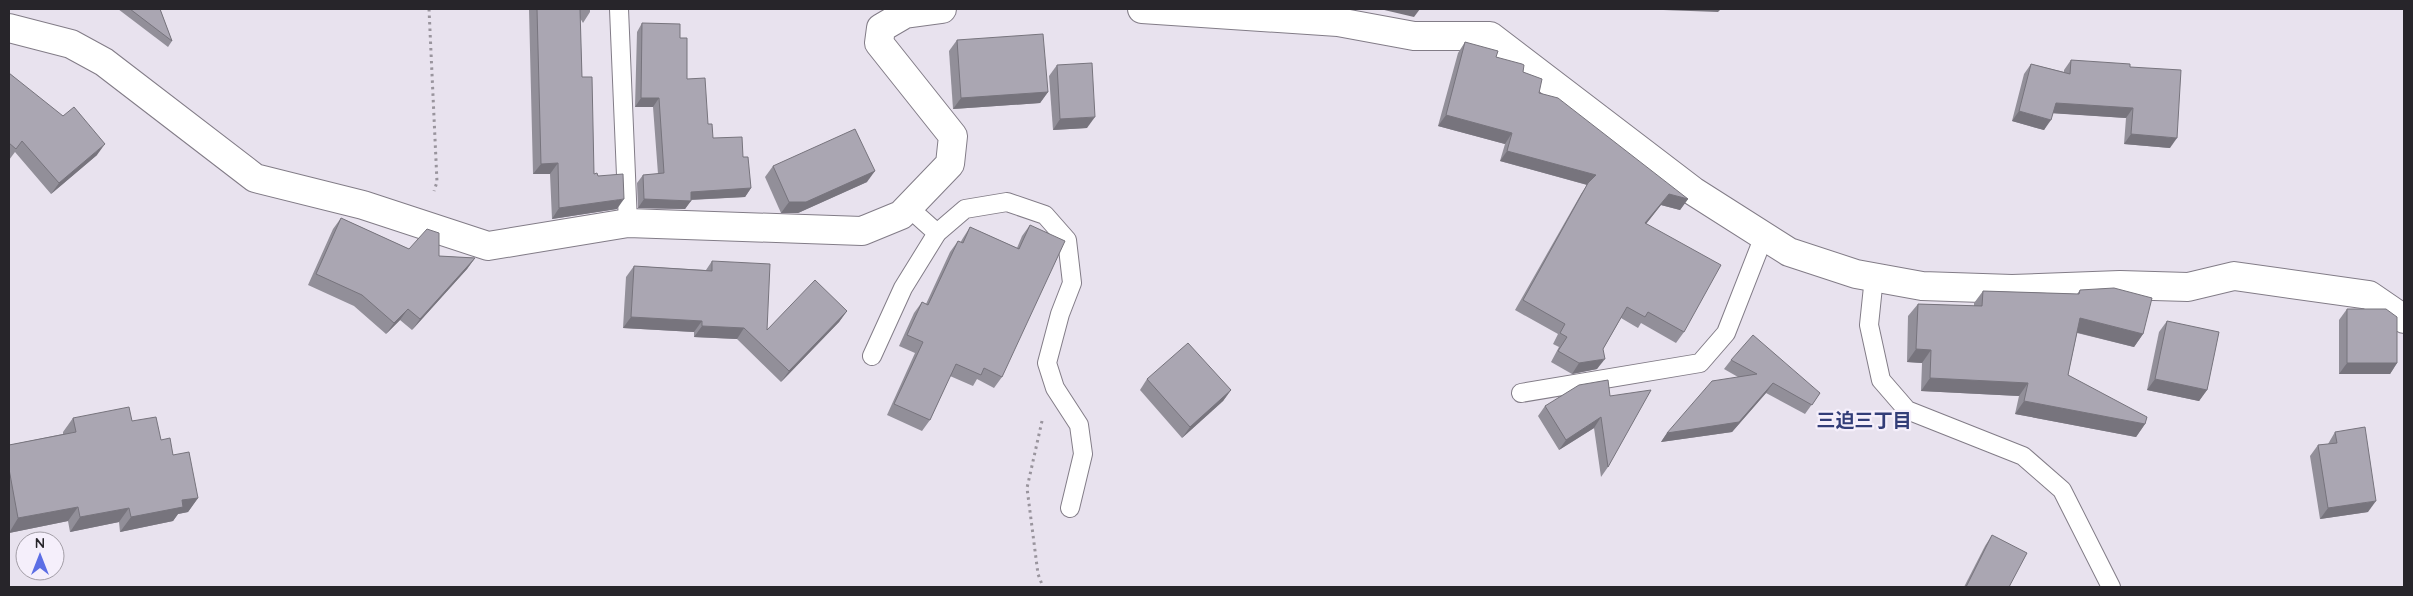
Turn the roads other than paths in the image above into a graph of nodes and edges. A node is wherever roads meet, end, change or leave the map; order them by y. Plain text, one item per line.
1 (619, 9) edge
2 (942, 9) edge
3 (1142, 9) edge
4 (9, 28) edge
5 (908, 207) junction
6 (628, 223) junction
7 (937, 233) junction
8 (1764, 236) junction
9 (1874, 278) junction
10 (2404, 319) edge
11 (872, 356) dead end
12 (1521, 393) dead end
13 (1070, 508) dead end
14 (2111, 587) edge

1 - 6 lane
2 - 5 street
3 - 8 street
4 - 6 street
5 - 6 street
5 - 7 lane
7 - 11 lane
7 - 13 lane
8 - 9 street
8 - 12 lane
9 - 10 street
9 - 14 lane

